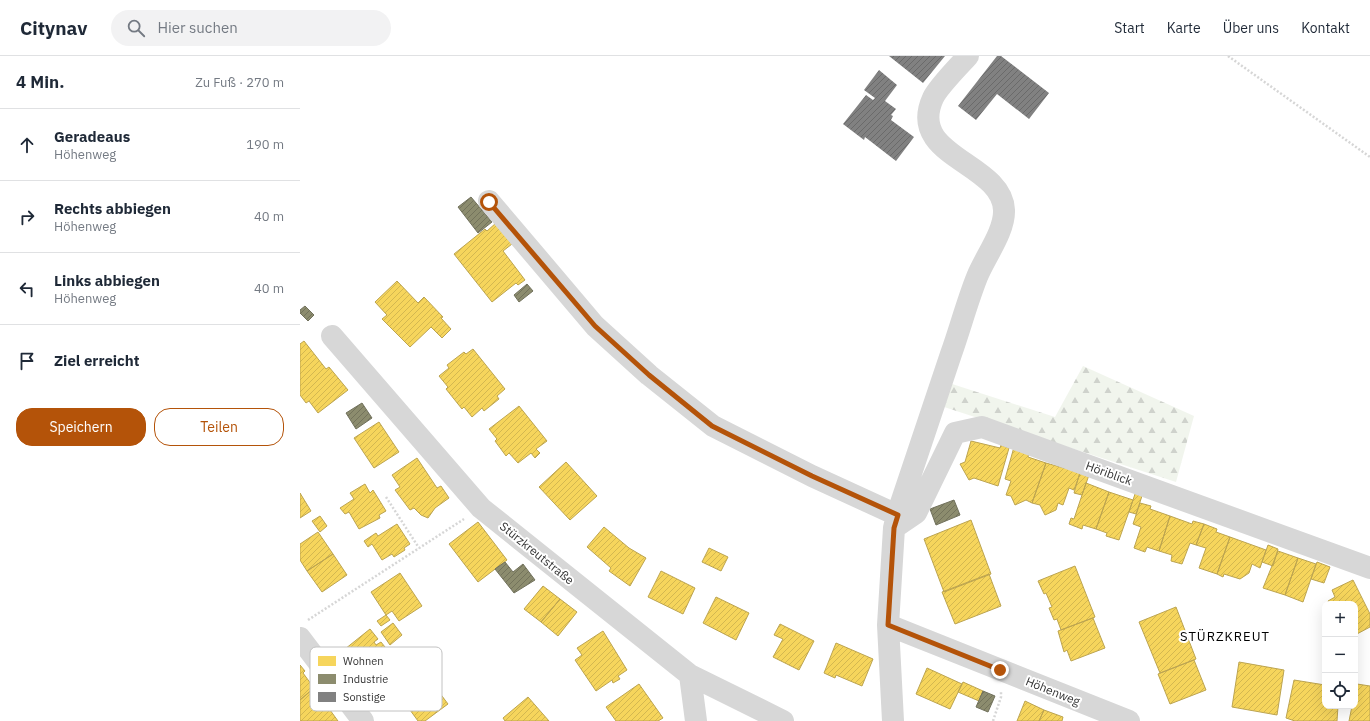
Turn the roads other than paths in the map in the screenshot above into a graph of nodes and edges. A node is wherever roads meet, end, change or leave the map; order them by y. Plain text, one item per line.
1 (968, 56) edge
2 (489, 202) dead end
3 (332, 336) dead end
4 (896, 522) junction
5 (1370, 568) edge
6 (888, 625) junction
7 (303, 629) edge
8 (315, 647) edge
9 (690, 676) junction
10 (356, 711) edge
11 (363, 721) edge
12 (696, 721) edge
13 (783, 721) edge
14 (894, 721) edge
15 (1129, 721) edge

1 - 4 street
2 - 4 street
3 - 9 street, Stürzkreutstraße
4 - 5 street, Höriblick
4 - 6 street
6 - 14 street
6 - 15 street, Höhenweg
7 - 8 street
9 - 12 street
9 - 13 street, Stürzkreutstraße
10 - 11 street

